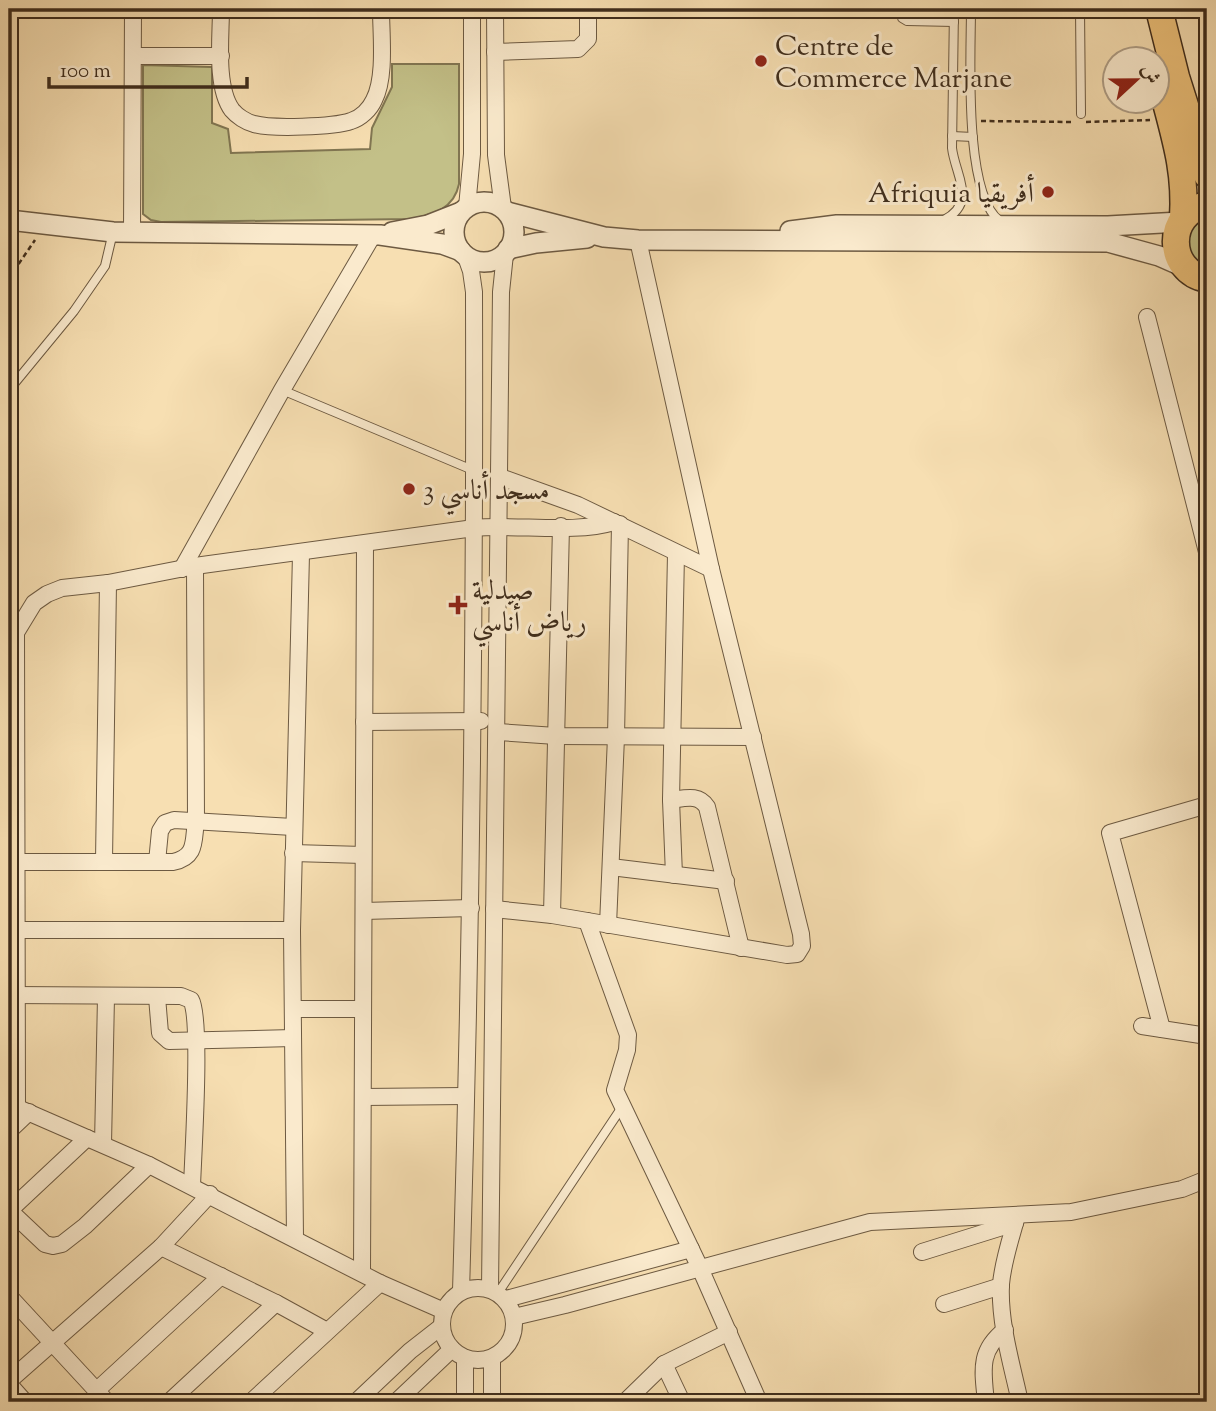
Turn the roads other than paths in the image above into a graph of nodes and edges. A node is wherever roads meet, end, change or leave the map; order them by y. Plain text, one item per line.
1 (133, 9) edge
2 (222, 9) edge
3 (381, 9) edge
4 (472, 9) edge
5 (495, 9) edge
6 (588, 9) edge
7 (901, 9) edge
8 (954, 9) edge
9 (971, 9) edge
10 (1080, 9) edge
11 (1142, 9) edge
12 (1159, 9) edge
13 (954, 22) junction
14 (1152, 46) edge
15 (495, 52) junction
16 (221, 55) junction
17 (133, 56) junction
18 (971, 81) junction
19 (953, 82) junction
20 (1081, 114) dead end
21 (1170, 115) edge
22 (952, 136) junction
23 (972, 136) junction
24 (1207, 175) edge
25 (1207, 205) edge
26 (9, 208) edge
27 (464, 210) junction
28 (505, 210) junction
29 (9, 220) edge
30 (1182, 220) junction
31 (47, 223) junction
32 (935, 225) junction
33 (1009, 226) junction
34 (123, 232) junction
35 (376, 235) junction
36 (604, 237) junction
37 (727, 239) junction
38 (638, 240) junction
39 (507, 251) junction
40 (463, 253) junction
41 (1199, 278) edge
42 (1147, 317) dead end
43 (9, 390) edge
44 (282, 390) junction
45 (475, 471) junction
46 (500, 477) junction
47 (617, 523) junction
48 (499, 526) junction
49 (561, 526) junction
50 (474, 528) junction
51 (365, 544) junction
52 (1207, 552) edge
53 (301, 554) junction
54 (676, 554) junction
55 (189, 568) junction
56 (711, 569) junction
57 (108, 583) junction
58 (13, 638) edge
59 (473, 721) junction
60 (364, 722) junction
61 (498, 726) junction
62 (556, 736) junction
63 (616, 737) junction
64 (672, 737) junction
65 (752, 737) junction
66 (671, 800) junction
67 (1207, 805) edge
68 (196, 821) junction
69 (293, 827) junction
70 (293, 853) junction
71 (363, 855) junction
72 (13, 862) edge
73 (104, 862) junction
74 (158, 862) junction
75 (611, 867) junction
76 (674, 874) junction
77 (726, 881) junction
78 (471, 908) junction
79 (494, 909) junction
80 (364, 911) junction
81 (552, 915) junction
82 (587, 921) junction
83 (608, 925) junction
84 (292, 930) junction
85 (470, 930) junction
86 (495, 930) junction
87 (13, 931) edge
88 (741, 948) junction
89 (13, 995) edge
90 (106, 997) junction
91 (157, 997) junction
92 (293, 1009) junction
93 (363, 1009) junction
94 (1142, 1026) dead end
95 (1162, 1029) junction
96 (1207, 1036) edge
97 (293, 1038) junction
98 (196, 1040) junction
99 (465, 1096) junction
100 (363, 1097) junction
101 (624, 1104) junction
102 (18, 1108) edge
103 (9, 1131) edge
104 (87, 1138) junction
105 (465, 1141) junction
106 (493, 1141) junction
107 (103, 1144) junction
108 (149, 1165) junction
109 (1207, 1179) edge
110 (192, 1186) junction
111 (209, 1194) junction
112 (9, 1211) edge
113 (1016, 1219) junction
114 (295, 1238) junction
115 (161, 1247) junction
116 (691, 1248) junction
117 (922, 1252) dead end
118 (700, 1268) junction
119 (362, 1273) junction
120 (221, 1276) junction
121 (380, 1283) junction
122 (1001, 1286) junction
123 (461, 1291) junction
124 (498, 1294) junction
125 (9, 1296) edge
126 (276, 1303) junction
127 (944, 1304) dead end
128 (514, 1317) junction
129 (443, 1318) junction
130 (1005, 1330) junction
131 (327, 1331) junction
132 (729, 1332) junction
133 (52, 1343) junction
134 (459, 1354) junction
135 (492, 1358) junction
136 (664, 1364) junction
137 (9, 1382) edge
138 (102, 1396) edge
139 (25, 1402) edge
140 (169, 1402) edge
141 (251, 1402) edge
142 (356, 1402) edge
143 (396, 1402) edge
144 (465, 1402) edge
145 (492, 1402) edge
146 (625, 1402) edge
147 (682, 1402) edge
148 (759, 1402) edge
149 (986, 1402) edge
150 (1020, 1402) edge

1 - 17 street
2 - 16 street
3 - 16 street
4 - 27 street
5 - 15 street
6 - 15 street
7 - 13 lane
8 - 13 lane
9 - 18 lane
10 - 20 lane
11 - 14 highway
12 - 24 highway
13 - 19 lane
15 - 28 street
16 - 17 street
17 - 34 street
18 - 19 lane
18 - 23 lane
19 - 22 lane
21 - 30 highway
22 - 23 lane
22 - 32 lane
23 - 33 lane
25 - 30 highway
26 - 31 street
27 - 28 street
27 - 35 street
27 - 40 street
28 - 36 street
28 - 39 street
29 - 31 street
30 - 33 street
30 - 41 highway
31 - 34 street
32 - 33 street
32 - 37 street
34 - 35 street
34 - 43 lane
35 - 40 street
35 - 44 street
36 - 38 street
36 - 39 street
37 - 38 street
37 - 41 street
38 - 56 street
39 - 40 street
39 - 46 street
40 - 45 street
42 - 52 street
44 - 45 lane
44 - 55 street
45 - 50 street
46 - 47 street
46 - 48 street
47 - 49 street
47 - 54 street
47 - 63 street
48 - 49 street
48 - 50 street
48 - 61 street
49 - 62 street
50 - 51 street
50 - 59 street
51 - 53 street
51 - 60 street
53 - 55 street
53 - 69 street
54 - 56 street
54 - 64 street
55 - 57 street
55 - 68 street
56 - 65 street
57 - 58 street
57 - 73 street
58 - 72 street
59 - 60 street
59 - 61 street
59 - 78 street
60 - 71 street
61 - 62 street
61 - 79 street
62 - 63 street
62 - 81 street
63 - 64 street
63 - 75 street
64 - 65 street
64 - 66 street
65 - 88 street
66 - 76 street
66 - 77 street
67 - 95 street
68 - 69 street
68 - 74 street
68 - 74 street
69 - 70 street
70 - 71 street
70 - 84 street
71 - 80 street
72 - 73 street
72 - 87 street
73 - 74 street
75 - 76 street
75 - 83 street
76 - 77 street
77 - 88 street
78 - 80 street
78 - 85 street
79 - 81 street
79 - 86 street
80 - 93 street
81 - 82 street
82 - 83 street
82 - 101 street
83 - 88 street
84 - 87 street
84 - 92 street
85 - 86 street
85 - 99 street
86 - 106 street
87 - 89 street
89 - 90 street
89 - 102 street
90 - 91 street
90 - 107 street
91 - 98 street
91 - 98 street
92 - 93 street
92 - 97 street
93 - 100 street
94 - 95 street
95 - 96 street
97 - 98 street
97 - 114 street
98 - 110 street
99 - 100 street
99 - 105 street
100 - 119 street
101 - 116 street
101 - 124 lane
102 - 103 street
102 - 104 street
104 - 107 street
104 - 112 street
105 - 106 street
105 - 123 street
106 - 124 street
107 - 108 street
108 - 110 street
108 - 112 street
109 - 113 street
110 - 111 street
111 - 114 street
111 - 115 street
113 - 117 street
113 - 118 street
113 - 122 street
114 - 119 street
115 - 120 street
115 - 133 street
116 - 118 street
116 - 124 street
118 - 128 street
118 - 132 street
119 - 121 street
120 - 126 street
120 - 138 street
121 - 129 street
121 - 131 street
122 - 127 street
122 - 130 street
123 - 124 street
123 - 129 street
124 - 128 street
125 - 133 street
126 - 131 street
126 - 140 street
128 - 135 street
129 - 134 street
129 - 142 street
130 - 149 street
130 - 150 street
131 - 141 street
132 - 136 street
132 - 148 street
133 - 137 street
133 - 138 street
134 - 135 street
134 - 143 street
134 - 144 street
135 - 145 street
136 - 146 street
136 - 147 street
137 - 139 street

